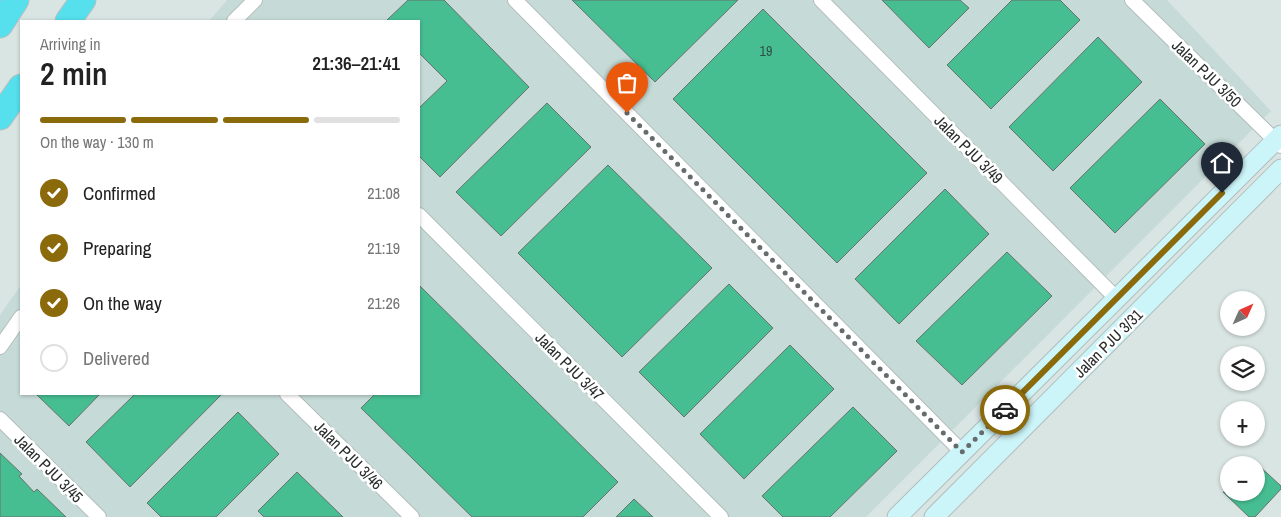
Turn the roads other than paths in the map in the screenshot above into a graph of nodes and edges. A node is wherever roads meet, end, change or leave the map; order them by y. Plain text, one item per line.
1 (16, 0) edge
2 (83, 0) edge
3 (255, 0) edge
4 (515, 0) edge
5 (821, 0) edge
6 (1132, 0) edge
7 (69, 20) edge
8 (235, 20) edge
9 (0, 25) edge
10 (20, 88) edge
11 (0, 117) edge
12 (1279, 141) edge
13 (1281, 169) edge
14 (420, 216) edge
15 (1116, 299) junction
16 (20, 318) edge
17 (0, 347) edge
18 (287, 395) edge
19 (0, 420) edge
20 (962, 452) junction
21 (99, 517) edge
22 (412, 517) edge
23 (721, 517) edge
24 (897, 517) edge
25 (934, 517) edge

1 - 9 highway
2 - 7 highway
3 - 8 street
4 - 20 street
5 - 15 street, Jalan PJU 3/49
6 - 12 street, Jalan PJU 3/50
10 - 11 highway
12 - 15 street, Jalan PJU 3/31
13 - 25 street, Jalan PJU 3/31
14 - 23 street, Jalan PJU 3/47
15 - 20 street, Jalan PJU 3/31
16 - 17 street
18 - 22 street, Jalan PJU 3/46
19 - 21 street, Jalan PJU 3/45
20 - 24 street, Jalan PJU 3/31

